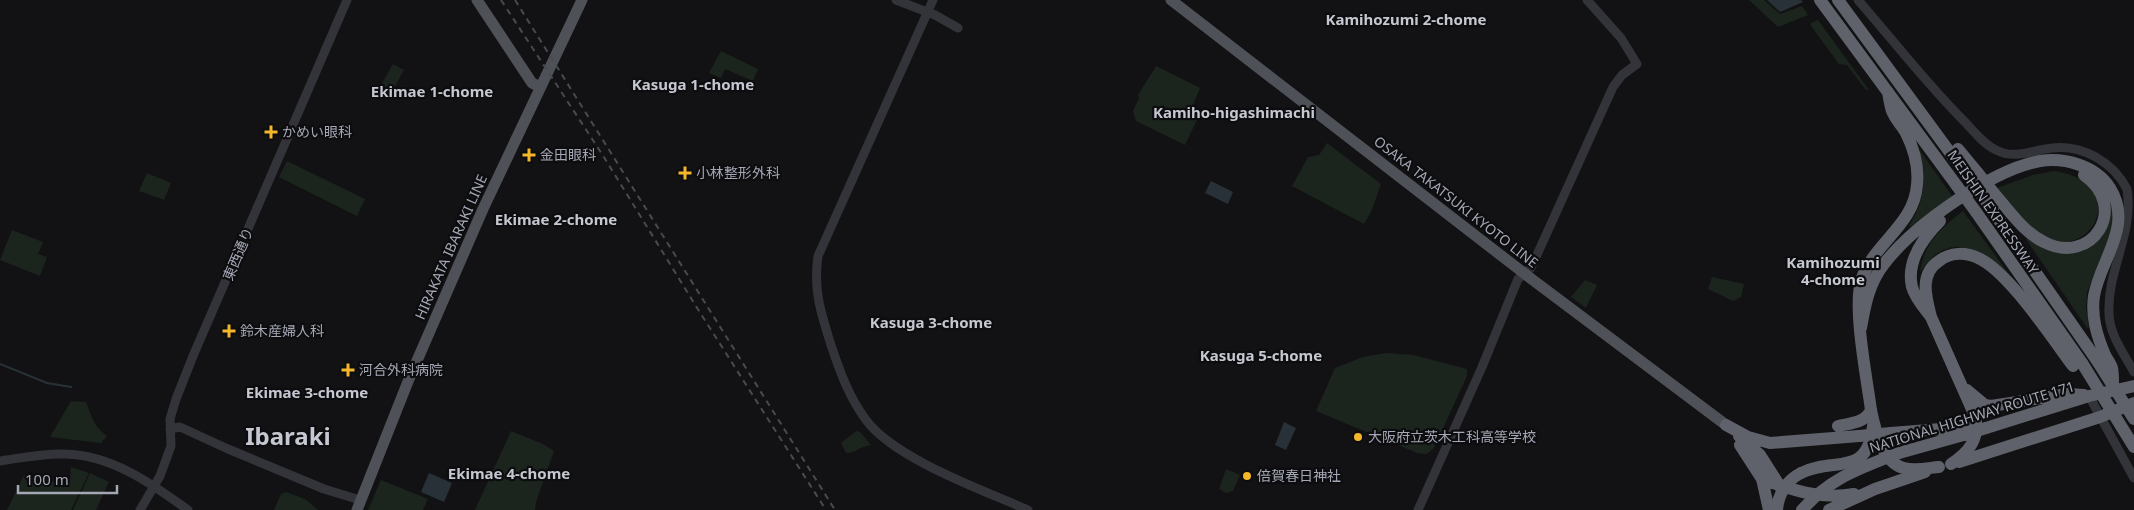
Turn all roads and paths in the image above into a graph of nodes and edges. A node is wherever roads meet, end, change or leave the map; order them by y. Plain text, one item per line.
1 (346, 0) edge
2 (477, 0) edge
3 (582, 0) edge
4 (896, 0) edge
5 (933, 0) edge
6 (1171, 0) edge
7 (1587, 0) edge
8 (1820, 0) edge
9 (1838, 0) edge
10 (1858, 0) edge
11 (926, 13) junction
12 (958, 28) dead end
13 (540, 87) junction
14 (1910, 130) junction
15 (1993, 200) junction
16 (1525, 274) junction
17 (1931, 316) junction
18 (1861, 328) junction
19 (2101, 357) junction
20 (2078, 365) junction
21 (2134, 372) edge
22 (1961, 385) junction
23 (2134, 386) edge
24 (2089, 396) junction
25 (2134, 403) edge
26 (1871, 410) junction
27 (2100, 416) junction
28 (2134, 419) edge
29 (1874, 423) junction
30 (1726, 424) junction
31 (1838, 426) dead end
32 (170, 429) junction
33 (1967, 430) junction
34 (2134, 447) edge
35 (0, 461) edge
36 (1945, 466) junction
37 (2134, 478) edge
38 (1762, 479) junction
39 (154, 486) junction
40 (1781, 486) junction
41 (1875, 489) junction
42 (358, 505) edge
43 (140, 510) edge
44 (188, 510) edge
45 (1028, 510) edge
46 (1418, 510) edge
47 (1769, 510) edge
48 (1777, 510) edge
49 (1782, 510) edge
50 (1802, 510) edge
51 (1829, 510) edge

1 - 32 street, 東西通り
2 - 13 main road
3 - 13 main road, HIRAKATA IBARAKI LINE
4 - 11 street
5 - 11 street
6 - 16 main road, OSAKA TAKATSUKI KYOTO LINE
7 - 16 street
8 - 14 highway
9 - 15 highway, MEISHIN EXPRESSWAY, bridge
10 - 21 street
11 - 12 street
11 - 45 street
13 - 42 main road, HIRAKATA IBARAKI LINE
14 - 18 highway
14 - 20 highway, MEISHIN EXPRESSWAY, bridge
15 - 17 highway
15 - 19 highway, MEISHIN EXPRESSWAY
16 - 30 main road, OSAKA TAKATSUKI KYOTO LINE
16 - 46 street
17 - 20 highway
17 - 22 highway
18 - 19 highway
18 - 26 highway
19 - 28 highway, MEISHIN EXPRESSWAY, bridge
20 - 34 highway, MEISHIN EXPRESSWAY, bridge
22 - 24 highway
22 - 36 highway
23 - 24 highway, NATIONAL HIGHWAY ROUTE 171
24 - 27 street
24 - 33 highway, NATIONAL HIGHWAY ROUTE 171, bridge
25 - 27 highway
26 - 29 highway
26 - 31 highway
27 - 36 highway
27 - 37 street
29 - 36 highway
29 - 48 highway, bridge
30 - 33 highway, bridge
30 - 38 highway
30 - 40 highway
32 - 39 street, 東西通り
32 - 42 street
33 - 50 highway, NATIONAL HIGHWAY ROUTE 171, bridge
35 - 39 street
36 - 41 highway
38 - 40 highway
38 - 47 highway
39 - 43 street, 東西通り
39 - 44 street
40 - 41 highway
40 - 49 highway
41 - 51 highway

